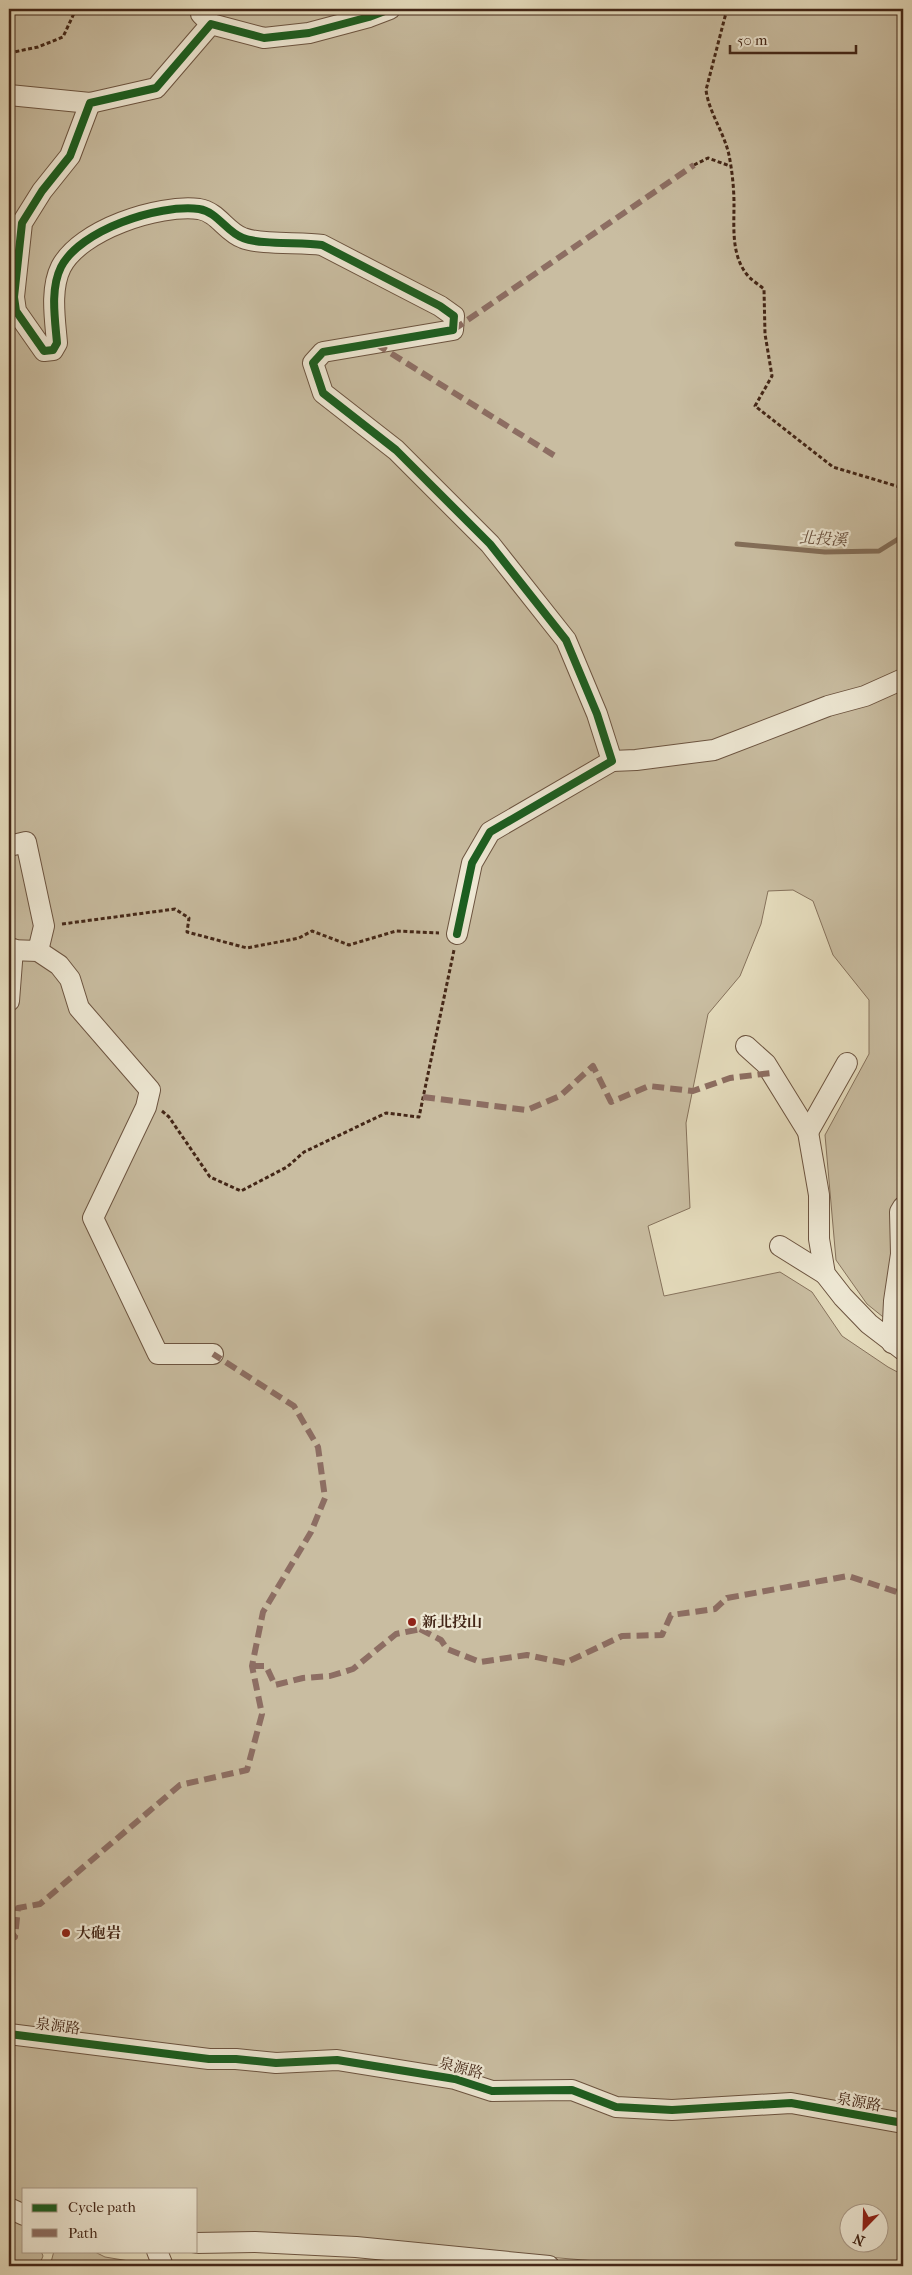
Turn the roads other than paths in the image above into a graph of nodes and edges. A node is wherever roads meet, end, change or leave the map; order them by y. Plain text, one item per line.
1 (390, 9) edge
2 (206, 17) edge
3 (9, 95) edge
4 (90, 103) junction
5 (903, 679) edge
6 (612, 761) junction
7 (9, 846) edge
8 (457, 934) road end
9 (11, 949) edge
10 (38, 951) junction
11 (9, 1001) edge
12 (746, 1046) dead end
13 (846, 1062) dead end
14 (808, 1132) junction
15 (903, 1207) edge
16 (780, 1246) dead end
17 (825, 1274) junction
18 (897, 1346) edge
19 (213, 1354) dead end
20 (9, 2034) edge
21 (903, 2124) edge
22 (9, 2208) edge
23 (22, 2214) edge
24 (198, 2243) edge
25 (157, 2252) edge
26 (163, 2266) edge
27 (549, 2266) edge

1 - 2 street
2 - 4 street
3 - 4 street
4 - 6 street
5 - 6 street
6 - 8 street
7 - 10 street
9 - 10 street
9 - 11 street
10 - 19 street
12 - 14 street
13 - 14 street
14 - 17 street
15 - 18 street
16 - 17 street
17 - 18 street
20 - 21 street, 泉源路
22 - 23 street
24 - 27 street
25 - 26 street

